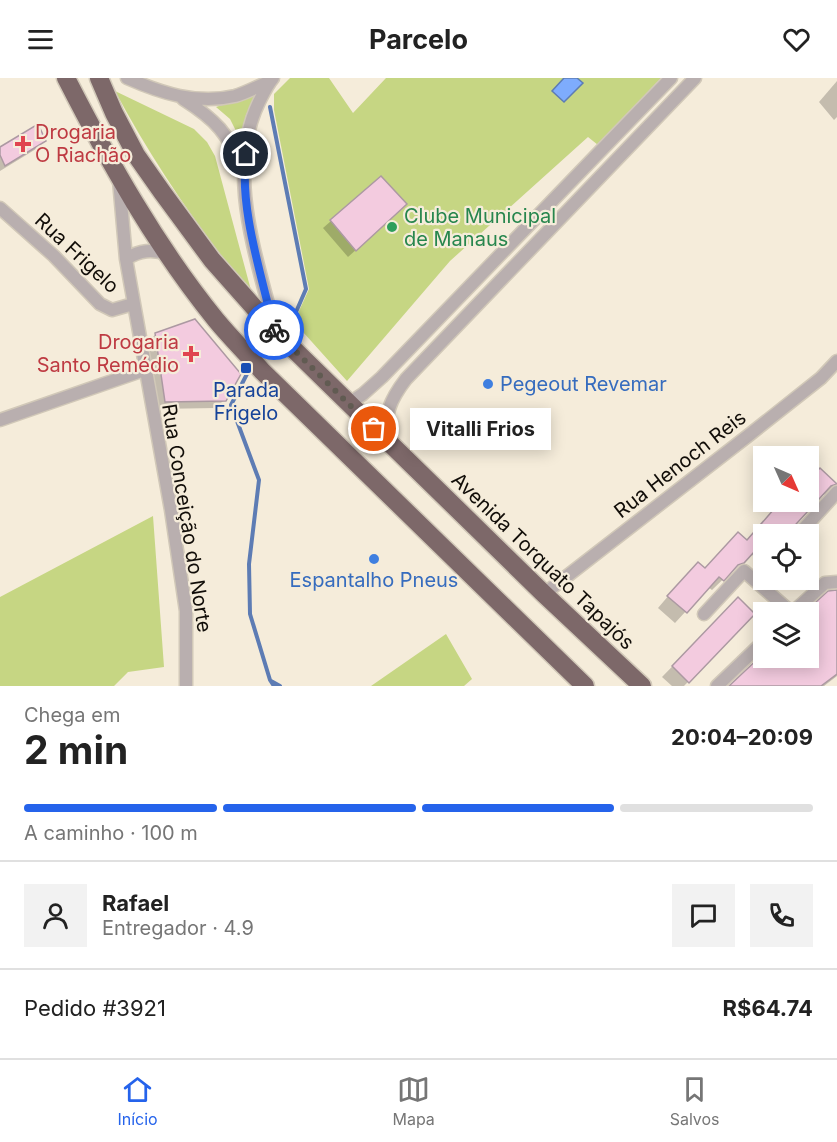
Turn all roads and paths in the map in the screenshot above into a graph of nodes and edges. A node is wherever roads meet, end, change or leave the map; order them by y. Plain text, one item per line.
1 (66, 78) edge
2 (99, 78) edge
3 (127, 78) edge
4 (671, 78) edge
5 (695, 78) edge
6 (271, 80) edge
7 (179, 96) junction
8 (653, 97) junction
9 (665, 109) junction
10 (244, 171) junction
11 (118, 178) junction
12 (549, 204) junction
13 (0, 208) edge
14 (562, 217) junction
15 (168, 254) junction
16 (126, 259) junction
17 (133, 304) junction
18 (447, 309) junction
19 (462, 321) junction
20 (275, 332) junction
21 (837, 362) edge
22 (144, 370) junction
23 (348, 404) junction
24 (0, 420) edge
25 (386, 441) junction
26 (837, 492) edge
27 (808, 524) edge
28 (753, 574) edge
29 (837, 582) edge
30 (772, 590) edge
31 (544, 594) junction
32 (783, 602) edge
33 (803, 602) edge
34 (704, 614) dead end
35 (753, 652) edge
36 (186, 686) edge
37 (585, 686) edge
38 (642, 686) edge
39 (717, 686) edge

1 - 11 highway
2 - 20 highway, Avenida Torquato Tapajós
3 - 7 street
4 - 8 street
5 - 9 street
6 - 7 street
6 - 10 street
7 - 10 street
8 - 9 street
8 - 12 street
9 - 14 street
10 - 20 street
11 - 15 highway
11 - 16 street, Rua Conceição do Norte
12 - 14 street
12 - 18 street
13 - 17 street, Rua Frigelo
14 - 19 street
15 - 16 street
15 - 37 highway
16 - 17 street, Rua Conceição do Norte
17 - 22 street, Rua Conceição do Norte
18 - 19 street
18 - 23 street
19 - 25 street
20 - 23 highway, Avenida Torquato Tapajós
21 - 31 street, Rua Henoch Reis
22 - 24 street
22 - 36 street, Rua Conceição do Norte
23 - 25 highway, Avenida Torquato Tapajós
25 - 31 highway, Avenida Torquato Tapajós
26 - 27 street
28 - 34 street
29 - 33 street
30 - 32 street
31 - 38 highway, Avenida Torquato Tapajós
35 - 39 street

